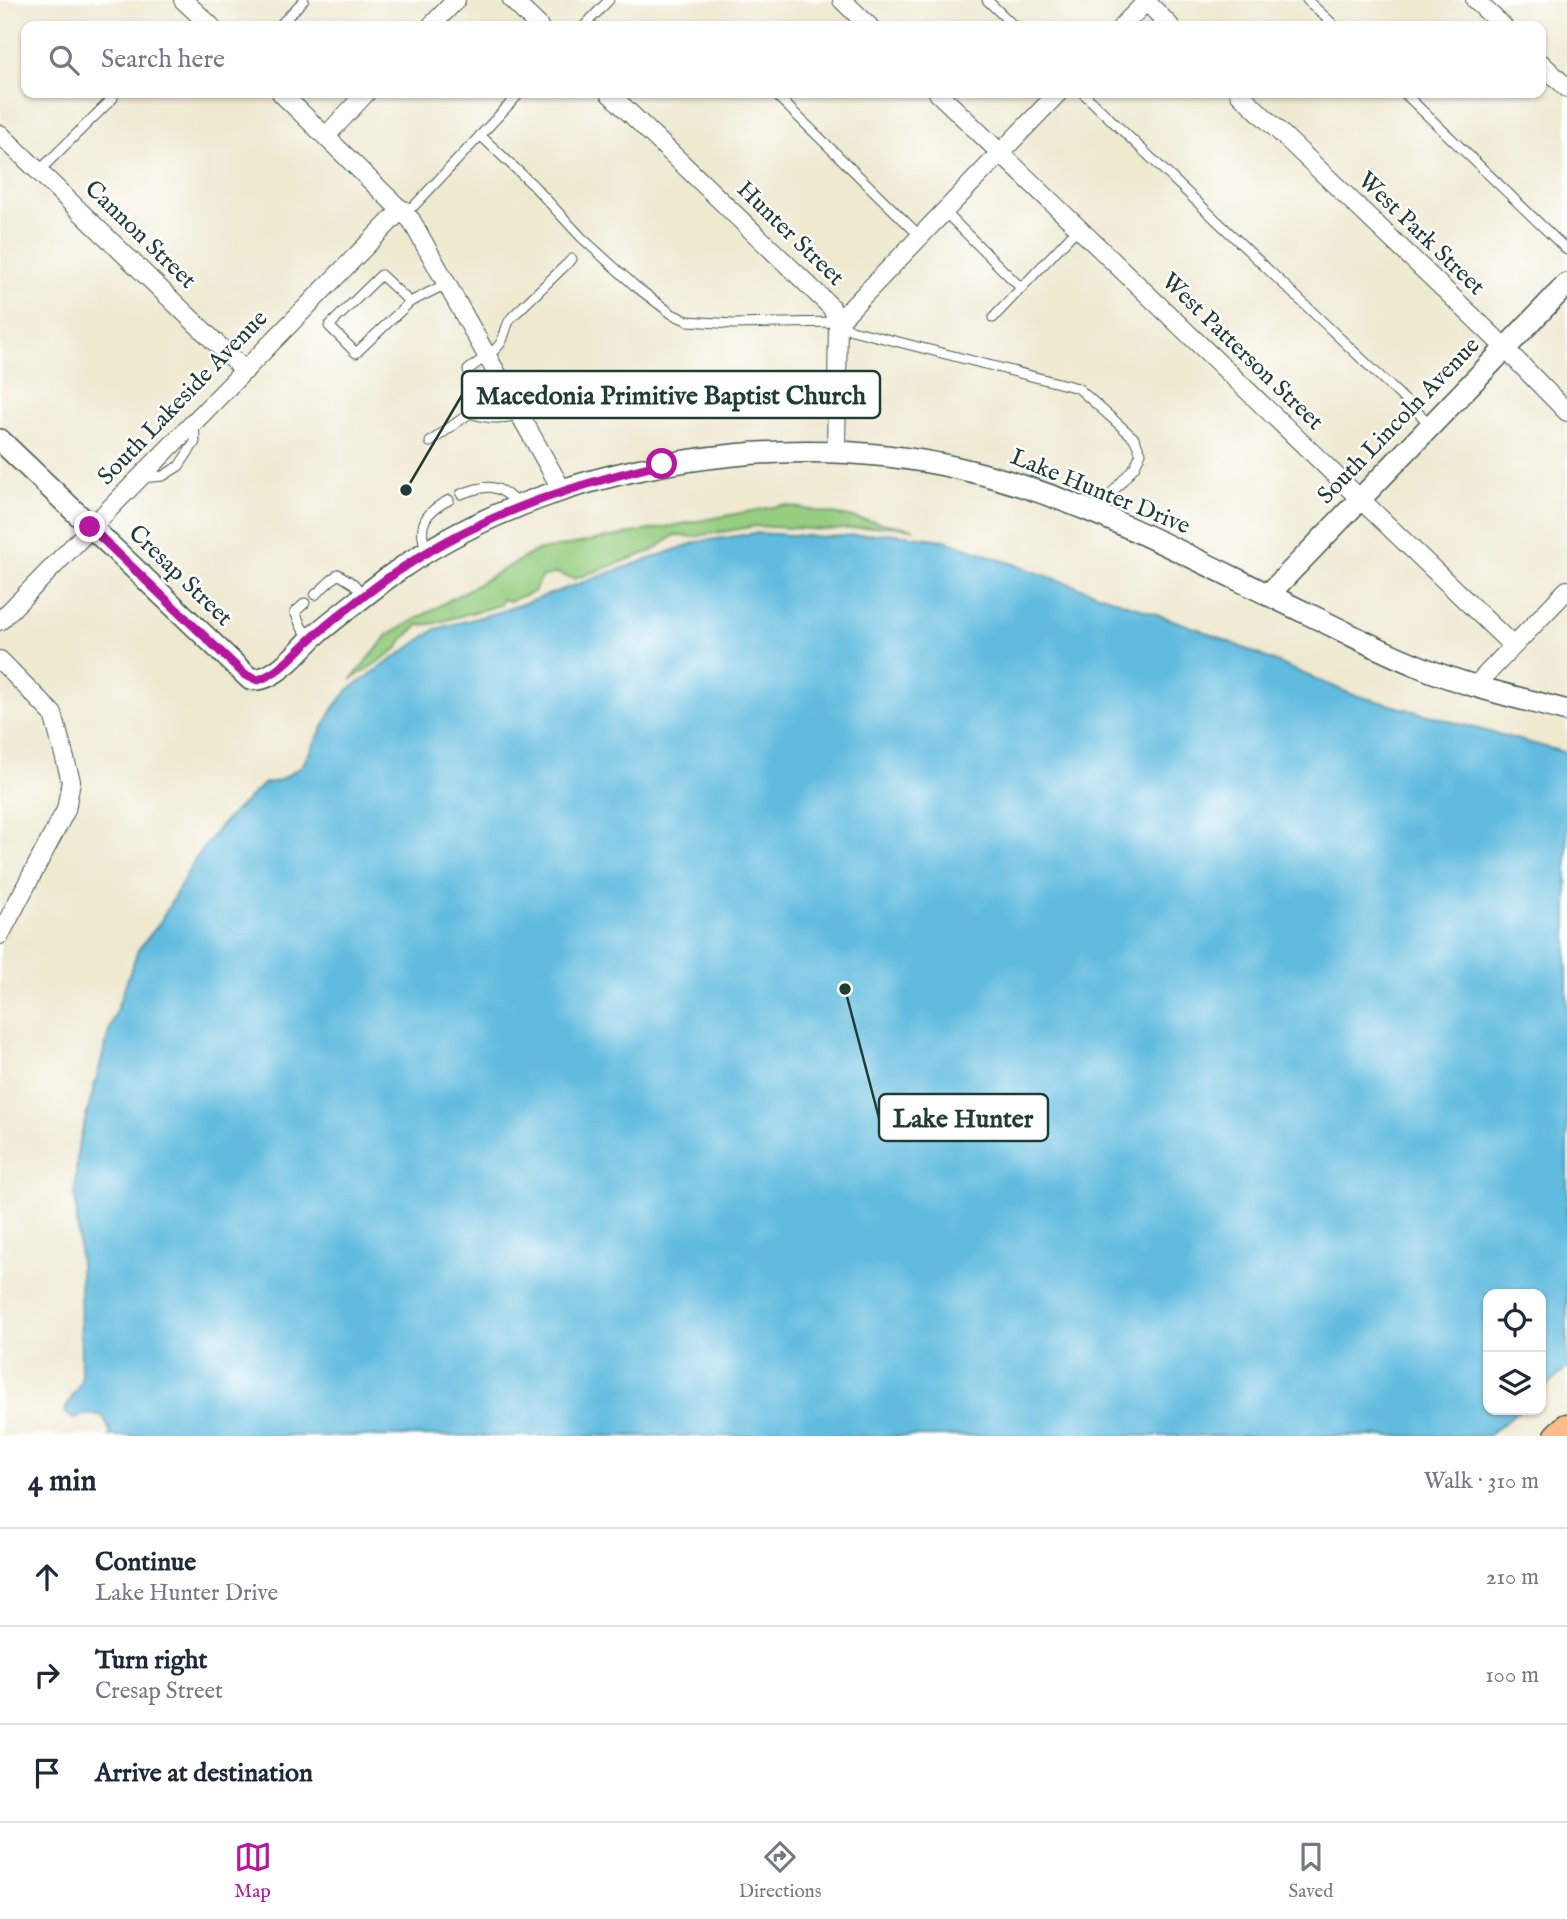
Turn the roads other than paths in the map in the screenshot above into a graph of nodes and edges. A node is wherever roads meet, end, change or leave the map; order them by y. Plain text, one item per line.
1 (183, 0) edge
2 (304, 0) edge
3 (456, 0) edge
4 (512, 0) edge
5 (609, 0) edge
6 (842, 0) edge
7 (987, 0) edge
8 (1307, 0) edge
9 (1475, 0) edge
10 (1146, 1) edge
11 (206, 21) edge
12 (284, 21) edge
13 (436, 21) edge
14 (534, 21) edge
15 (588, 21) edge
16 (864, 21) edge
17 (1009, 21) edge
18 (1127, 21) edge
19 (1165, 21) edge
20 (1330, 21) edge
21 (1498, 21) edge
22 (1546, 68) edge
23 (1567, 88) edge
24 (113, 98) dead end
25 (286, 98) edge
26 (361, 98) edge
27 (515, 98) edge
28 (613, 98) edge
29 (779, 98) edge
30 (943, 98) edge
31 (1053, 98) edge
32 (1088, 98) edge
33 (1244, 98) edge
34 (1409, 98) edge
35 (0, 134) edge
36 (480, 135) junction
37 (326, 136) junction
38 (1000, 152) junction
39 (39, 172) junction
40 (402, 209) junction
41 (945, 212) junction
42 (1078, 228) junction
43 (921, 237) junction
44 (1567, 250) edge
45 (572, 259) dead end
46 (448, 283) junction
47 (1567, 284) edge
48 (1021, 288) junction
49 (410, 302) junction
50 (993, 318) dead end
51 (838, 322) junction
52 (1505, 349) junction
53 (488, 355) junction
54 (245, 371) junction
55 (1567, 412) edge
56 (470, 413) junction
57 (521, 414) junction
58 (1431, 426) junction
59 (0, 440) edge
60 (430, 442) dead end
61 (836, 453) junction
62 (562, 490) junction
63 (461, 494) dead end
64 (449, 500) dead end
65 (1360, 500) junction
66 (519, 506) junction
67 (1095, 513) junction
68 (90, 527) junction
69 (428, 553) junction
70 (1567, 590) edge
71 (315, 595) dead end
72 (1268, 595) junction
73 (365, 596) junction
74 (305, 603) dead end
75 (0, 621) edge
76 (312, 638) junction
77 (1513, 646) junction
78 (0, 660) edge
79 (267, 677) joint
80 (1474, 687) junction
81 (1567, 710) edge
82 (0, 935) edge
83 (1567, 1427) edge
84 (1557, 1436) edge

1 - 11 street
2 - 12 lane
3 - 13 street
4 - 14 street
5 - 15 lane
6 - 16 street
7 - 17 lane
8 - 20 lane
9 - 21 street
10 - 18 street
10 - 19 street
22 - 23 street
24 - 39 lane
25 - 37 street
26 - 37 street
27 - 36 lane
28 - 51 street, Hunter Street
29 - 43 lane
30 - 38 street, West Patterson Street
31 - 38 street
32 - 58 lane
33 - 52 street, West Park Street
34 - 44 lane
35 - 39 street, Cannon Street
36 - 40 lane
36 - 51 lane
37 - 40 street
38 - 41 street
38 - 42 street, West Patterson Street
39 - 54 street, Cannon Street
40 - 46 street
40 - 54 street, South Lakeside Avenue
41 - 43 street
41 - 48 lane
42 - 48 lane
42 - 65 street, West Patterson Street
43 - 51 street
45 - 53 lane
46 - 49 lane
46 - 53 street
47 - 52 street, South Lincoln Avenue
48 - 50 lane
49 - 49 lane
51 - 61 street, Hunter Street
51 - 67 lane
52 - 55 street, West Park Street
52 - 58 street, South Lincoln Avenue
53 - 56 lane
53 - 57 street
54 - 68 street, South Lakeside Avenue
56 - 57 lane
56 - 60 lane
57 - 62 street
58 - 65 street, South Lincoln Avenue
59 - 68 street, Cresap Street
61 - 62 street, Lake Hunter Drive
61 - 67 street, Lake Hunter Drive
62 - 66 street, Lake Hunter Drive
63 - 66 lane
64 - 69 lane
65 - 72 street, South Lincoln Avenue
65 - 77 street, West Patterson Street
66 - 69 street, Lake Hunter Drive
67 - 72 street, Lake Hunter Drive
68 - 75 street, South Lakeside Avenue
68 - 79 street, Cresap Street
69 - 73 street, Lake Hunter Drive
70 - 77 street
71 - 73 lane
72 - 80 street, Lake Hunter Drive
73 - 76 street, Lake Hunter Drive
74 - 76 lane
76 - 79 street, Lake Hunter Drive
77 - 80 street
78 - 82 street
80 - 81 street, Lake Hunter Drive
83 - 84 main road

